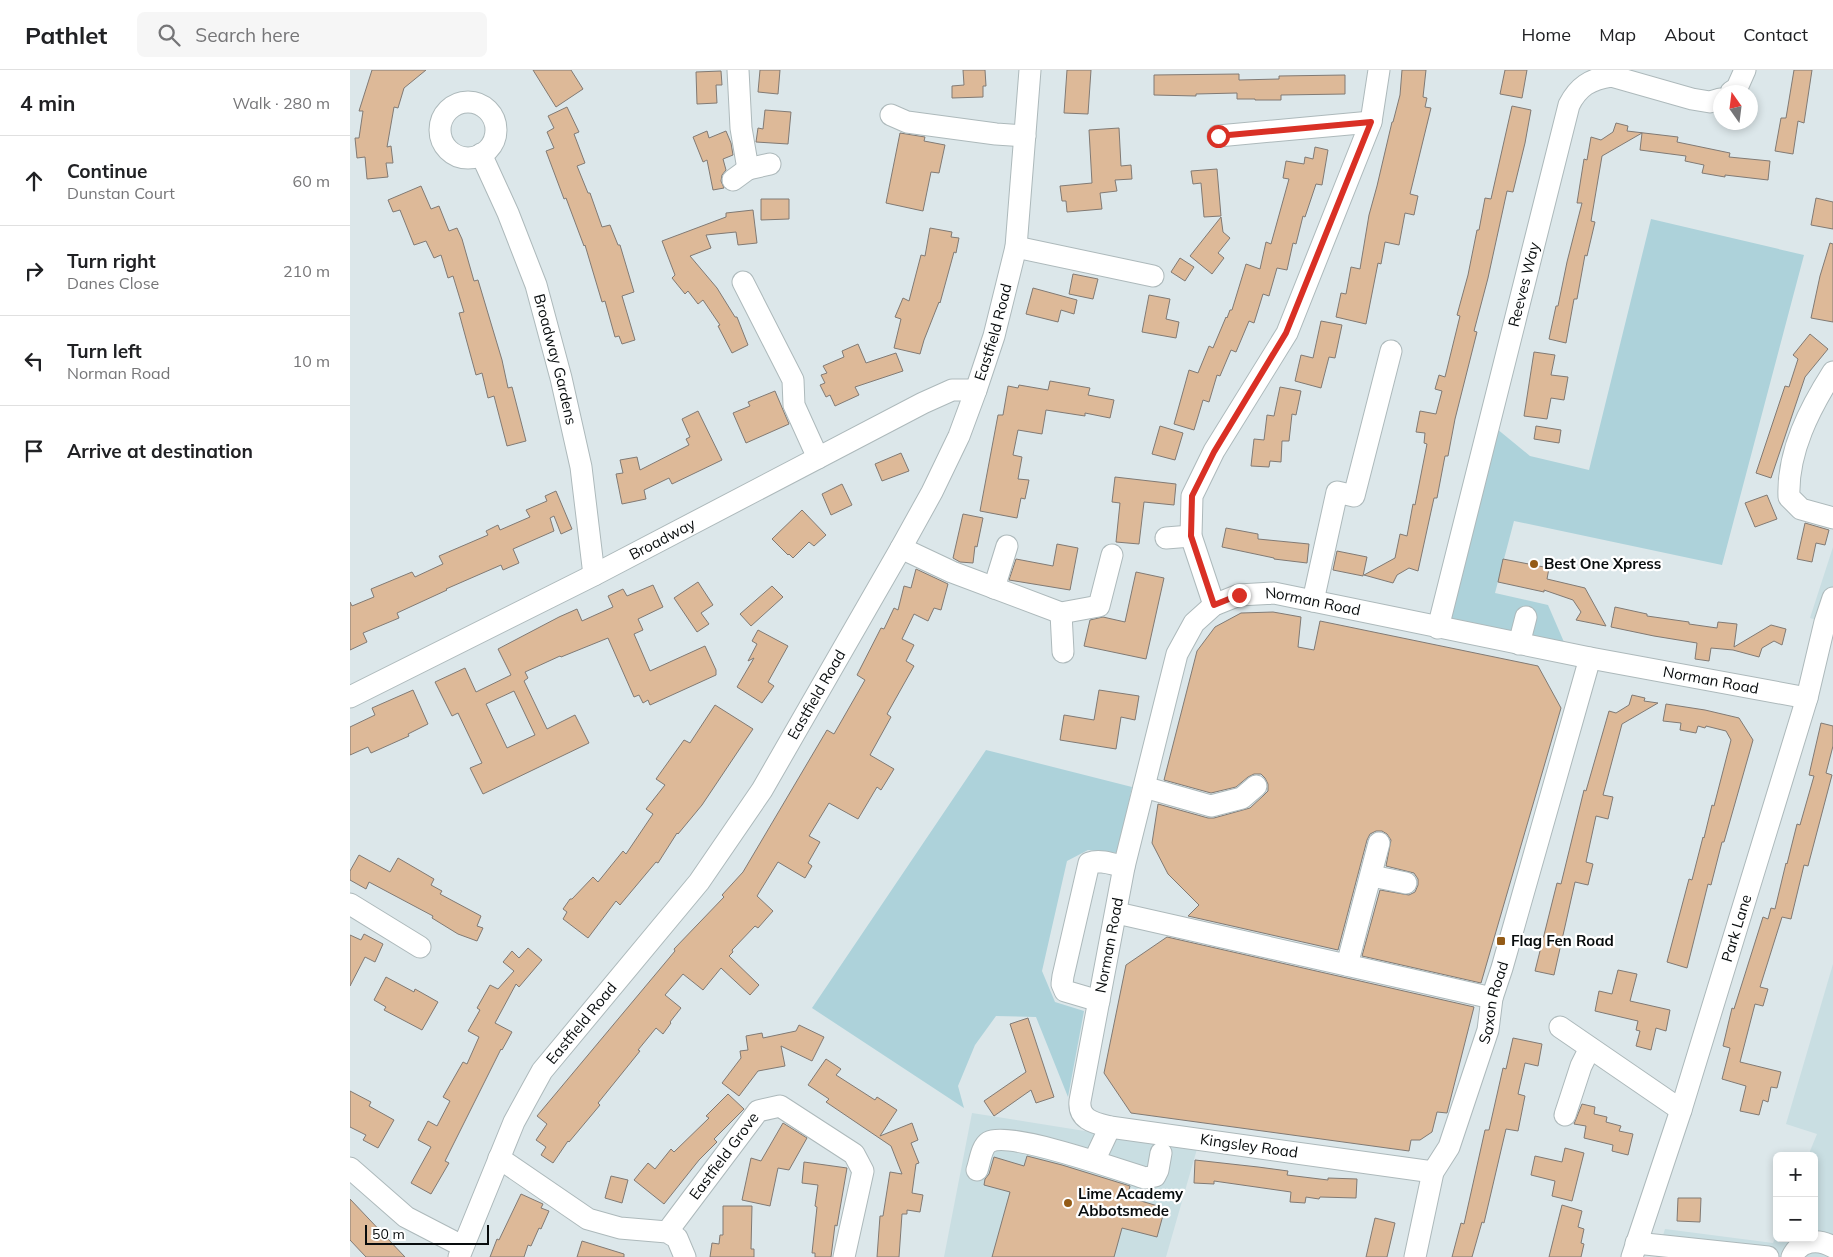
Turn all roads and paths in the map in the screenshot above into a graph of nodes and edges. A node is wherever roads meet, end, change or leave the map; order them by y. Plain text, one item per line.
1 (738, 70) edge
2 (1030, 70) edge
3 (1379, 70) edge
4 (1745, 70) edge
5 (1738, 85) edge
6 (1713, 101) edge
7 (891, 115) dead end
8 (1371, 122) junction
9 (1025, 136) junction
10 (1218, 136) dead end
11 (481, 154) dead end
12 (770, 164) dead end
13 (1016, 247) junction
14 (1153, 276) dead end
15 (743, 282) dead end
16 (1391, 350) dead end
17 (1833, 372) edge
18 (976, 390) junction
19 (818, 458) junction
20 (1833, 518) edge
21 (1191, 536) junction
22 (1165, 538) dead end
23 (1007, 546) dead end
24 (901, 548) junction
25 (1112, 556) dead end
26 (594, 575) junction
27 (994, 588) junction
28 (1833, 598) edge
29 (1313, 601) junction
30 (1214, 605) junction
31 (1061, 613) junction
32 (1526, 618) dead end
33 (1438, 628) junction
34 (1519, 644) junction
35 (1063, 652) dead end
36 (1590, 658) junction
37 (350, 697) edge
38 (1807, 698) junction
39 (1256, 786) dead end
40 (1144, 787) junction
41 (1380, 843) dead end
42 (1124, 867) junction
43 (1372, 876) junction
44 (1406, 883) dead end
45 (350, 904) edge
46 (1117, 913) junction
47 (420, 947) dead end
48 (1347, 966) junction
49 (1492, 998) junction
50 (1099, 1001) junction
51 (1560, 1027) dead end
52 (1590, 1048) junction
53 (1080, 1101) joint
54 (1681, 1110) junction
55 (1565, 1115) dead end
56 (1110, 1127) junction
57 (1161, 1153) dead end
58 (498, 1158) junction
59 (1094, 1162) junction
60 (350, 1168) edge
61 (977, 1170) dead end
62 (1433, 1172) junction
63 (667, 1232) junction
64 (1833, 1247) edge
65 (1634, 1250) edge
66 (461, 1252) edge
67 (685, 1257) edge
68 (844, 1257) edge
69 (1416, 1257) edge
70 (1768, 1257) edge
71 (1792, 1257) edge

1 - 12 street
2 - 9 street, Eastfield Road
3 - 8 street
4 - 5 street
6 - 33 street, Reeves Way
7 - 9 street
8 - 10 street
8 - 21 street
9 - 13 street, Eastfield Road
11 - 26 street, Broadway Gardens
13 - 14 street
13 - 18 street, Eastfield Road
15 - 19 street
16 - 29 street
17 - 20 street
18 - 19 street, Broadway
18 - 24 street, Eastfield Road
19 - 26 street, Broadway
21 - 22 street
21 - 30 street
23 - 27 street
24 - 27 street
24 - 58 street, Eastfield Road
25 - 31 street
26 - 37 street, Broadway
27 - 31 street
28 - 38 street, Park Lane
29 - 30 street, Norman Road
29 - 33 street, Norman Road
30 - 40 street, Norman Road
31 - 35 street
32 - 34 street
33 - 34 street, Norman Road
34 - 36 street, Norman Road
36 - 38 street, Norman Road
36 - 49 street, Saxon Road
38 - 54 street, Park Lane
39 - 40 street
40 - 42 street, Norman Road
41 - 43 street
42 - 46 street, Norman Road
42 - 50 street
43 - 44 street
43 - 48 street
45 - 47 street
46 - 48 street
46 - 50 street, Norman Road
48 - 49 street
49 - 62 street, Saxon Road
50 - 53 street, Norman Road
51 - 52 street
52 - 54 street
52 - 55 street
53 - 56 street, Kingsley Road
54 - 65 street, Park Lane
56 - 59 street
56 - 62 street, Kingsley Road
57 - 59 street
58 - 63 street
58 - 66 street, Eastfield Road
59 - 61 street
60 - 66 street
62 - 69 street, Saxon Road
63 - 67 street
63 - 68 street, Eastfield Grove
64 - 71 street
65 - 70 street

